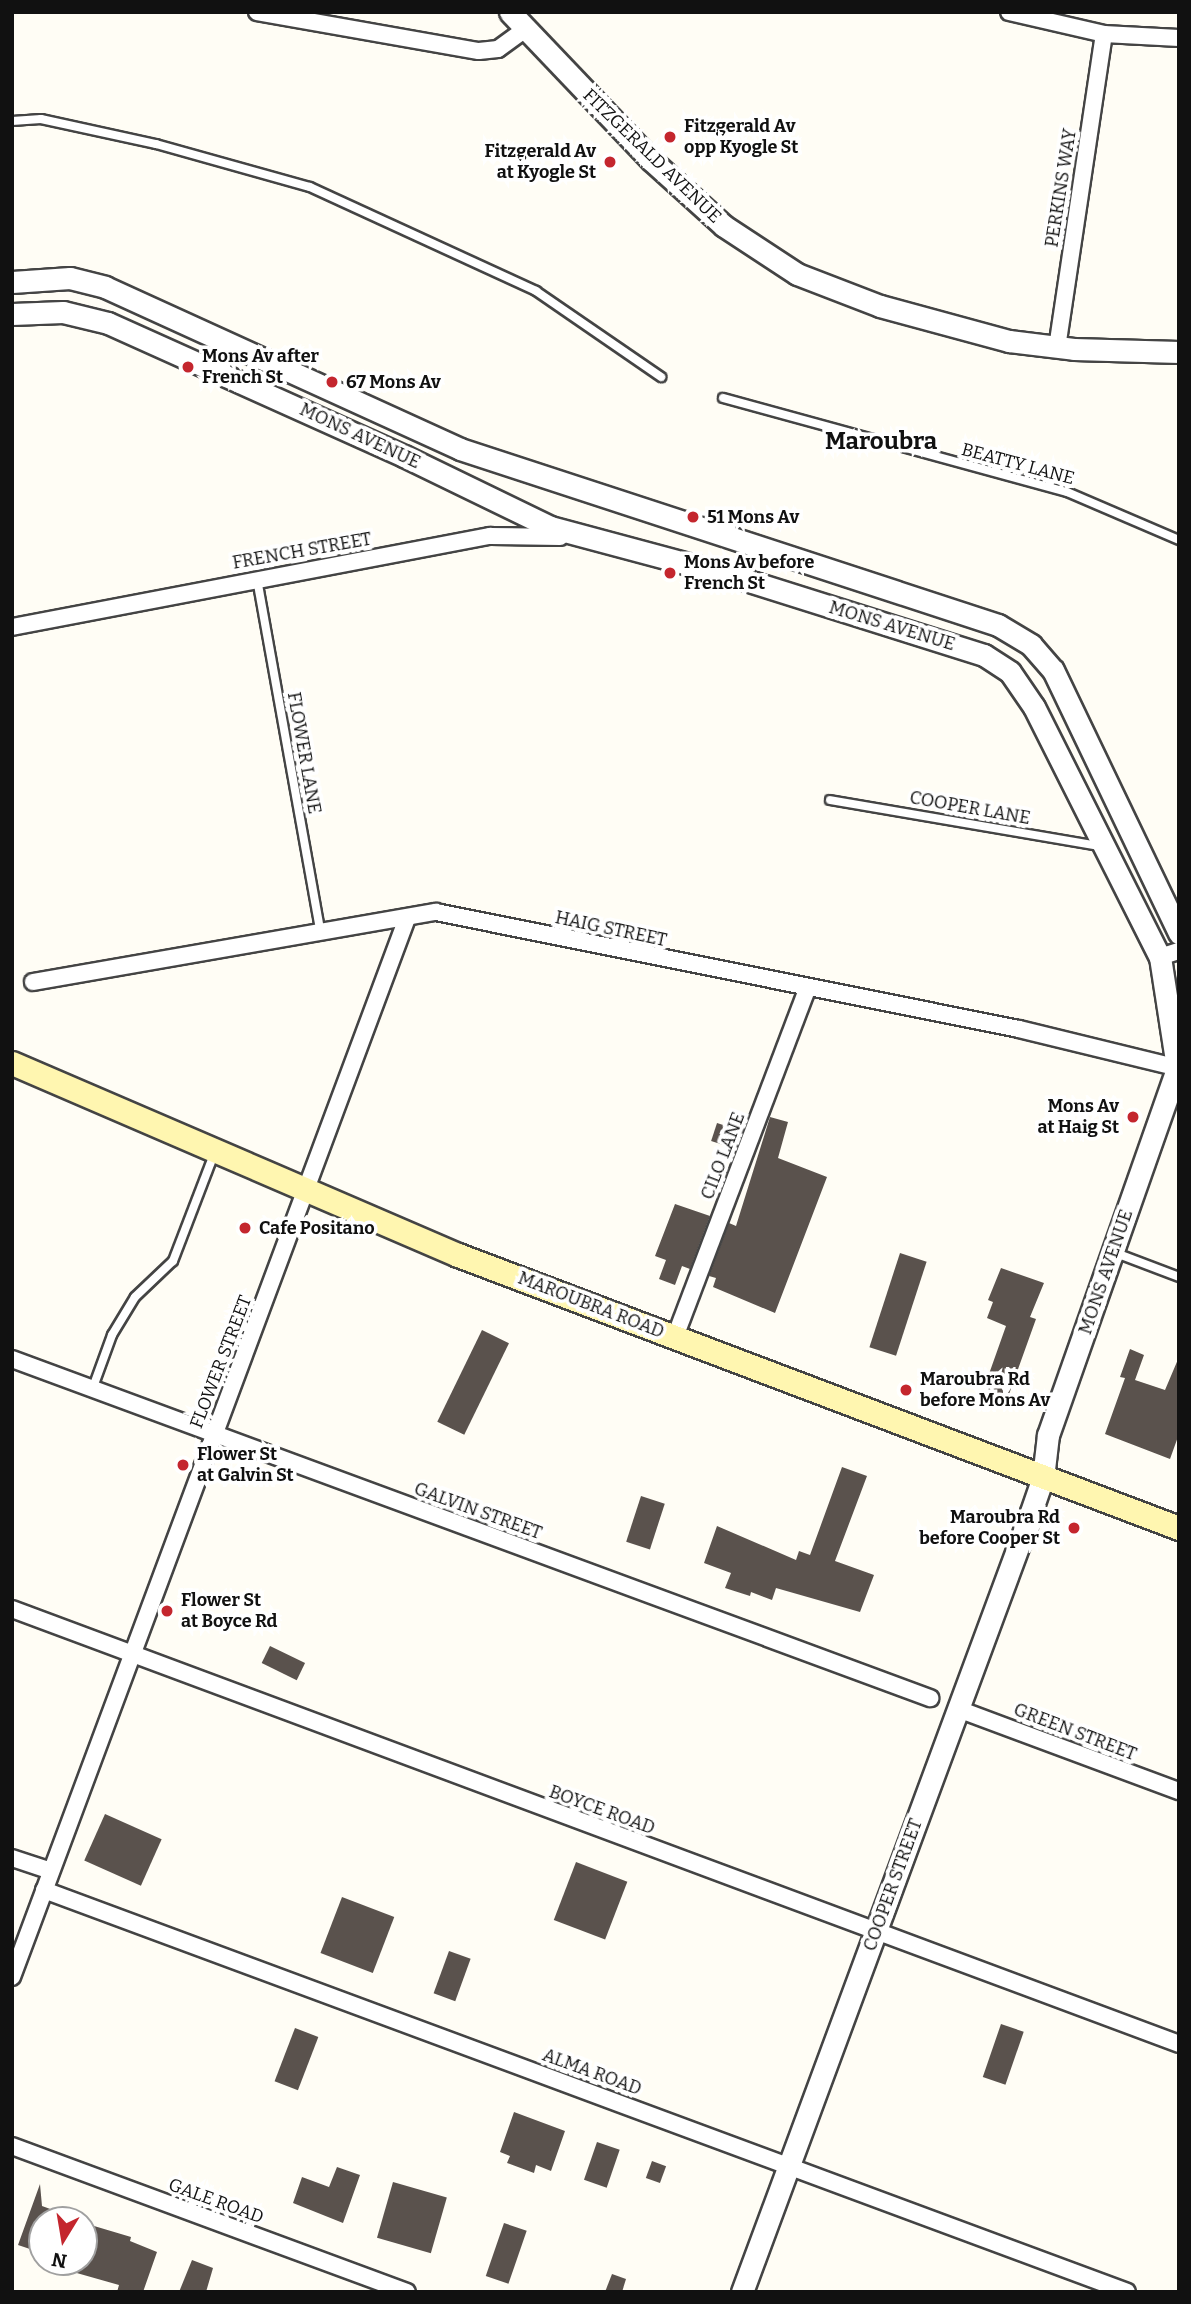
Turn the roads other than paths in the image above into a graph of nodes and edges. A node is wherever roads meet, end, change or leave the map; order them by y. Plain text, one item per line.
1 (257, 12) edge
2 (510, 12) edge
3 (1009, 12) edge
4 (526, 29) junction
5 (1104, 34) junction
6 (1179, 38) edge
7 (12, 121) edge
8 (12, 282) edge
9 (12, 314) edge
10 (1057, 348) junction
11 (1179, 352) edge
12 (661, 377) dead end
13 (723, 398) dead end
14 (1179, 540) edge
15 (601, 543) junction
16 (257, 579) junction
17 (12, 627) edge
18 (830, 800) dead end
19 (1105, 847) junction
20 (407, 918) junction
21 (321, 933) junction
22 (1179, 933) edge
23 (1169, 954) edge
24 (33, 982) dead end
25 (807, 989) junction
26 (12, 1063) edge
27 (1178, 1067) edge
28 (215, 1151) junction
29 (306, 1189) junction
30 (1113, 1252) junction
31 (1179, 1277) edge
32 (675, 1337) junction
33 (12, 1359) edge
34 (92, 1390) junction
35 (214, 1435) junction
36 (1043, 1478) junction
37 (1179, 1528) edge
38 (12, 1609) edge
39 (133, 1655) junction
40 (930, 1698) dead end
41 (958, 1709) junction
42 (1179, 1791) edge
43 (12, 1858) edge
44 (51, 1871) junction
45 (44, 1890) junction
46 (877, 1933) junction
47 (12, 1977) edge
48 (1179, 2044) edge
49 (12, 2146) edge
50 (789, 2165) junction
51 (407, 2292) edge
52 (742, 2292) edge
53 (1127, 2292) edge

1 - 4 street
2 - 4 street, FITZGERALD AVENUE
3 - 5 street
4 - 10 street, FITZGERALD AVENUE
5 - 6 street
5 - 10 street, PERKINS WAY
7 - 12 lane
8 - 22 street, MONS AVENUE
9 - 15 street, MONS AVENUE
10 - 11 street, FITZGERALD AVENUE
13 - 14 lane, BEATTY LANE
15 - 16 street, FRENCH STREET
15 - 19 street, MONS AVENUE
16 - 17 street, FRENCH STREET
16 - 21 lane, FLOWER LANE
18 - 19 lane, COOPER LANE
19 - 23 street, MONS AVENUE
20 - 21 street, HAIG STREET
20 - 25 street, HAIG STREET
20 - 29 street, FLOWER STREET
21 - 24 street, HAIG STREET
23 - 27 street, MONS AVENUE
25 - 27 street, HAIG STREET
25 - 32 street, CILO LANE
26 - 28 main road, MAROUBRA ROAD
27 - 30 street, MONS AVENUE
28 - 29 main road, MAROUBRA ROAD
28 - 34 lane
29 - 32 main road, MAROUBRA ROAD
29 - 35 street, FLOWER STREET
30 - 31 lane
30 - 36 street, MONS AVENUE
32 - 36 main road, MAROUBRA ROAD
33 - 34 street, GALVIN STREET
34 - 35 street, GALVIN STREET
35 - 39 street, FLOWER STREET
35 - 40 street, GALVIN STREET
36 - 37 main road, MAROUBRA ROAD
36 - 41 street, COOPER STREET
38 - 39 street, BOYCE ROAD
39 - 44 street, FLOWER STREET
39 - 46 street, BOYCE ROAD
41 - 42 street, GREEN STREET
41 - 46 street, COOPER STREET
43 - 44 street
44 - 45 street, FLOWER STREET
45 - 47 street, FLOWER STREET
45 - 50 street, ALMA ROAD
46 - 48 street, BOYCE ROAD
46 - 50 street, COOPER STREET
49 - 51 street, GALE ROAD
50 - 52 street, COOPER STREET
50 - 53 street, ALMA ROAD

